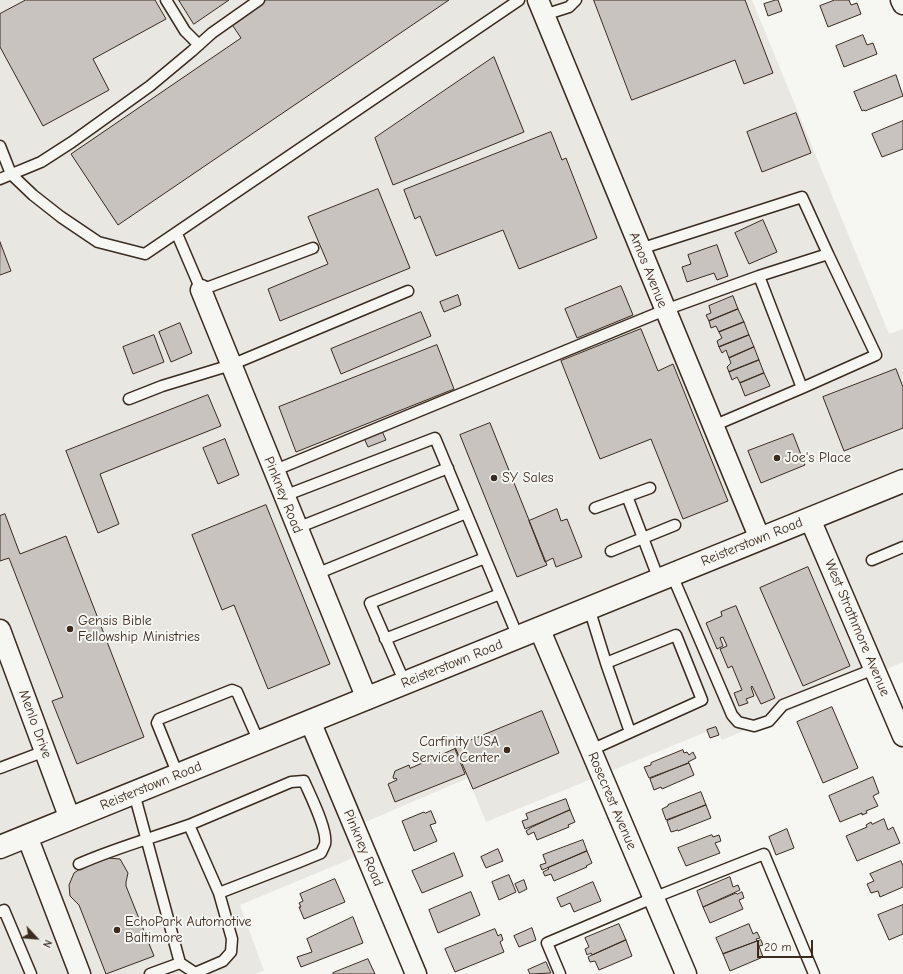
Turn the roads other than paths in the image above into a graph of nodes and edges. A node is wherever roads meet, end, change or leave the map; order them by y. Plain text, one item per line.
1 (166, 0) edge
2 (259, 0) edge
3 (519, 0) edge
4 (576, 0) edge
5 (901, 0) edge
6 (505, 4) edge
7 (903, 4) edge
8 (541, 8) edge
9 (199, 45) junction
10 (0, 146) edge
11 (11, 174) junction
12 (0, 179) edge
13 (177, 234) junction
14 (313, 248) dead end
15 (640, 249) junction
16 (828, 254) junction
17 (759, 276) junction
18 (201, 290) junction
19 (408, 291) dead end
20 (665, 310) junction
21 (231, 365) junction
22 (802, 388) junction
23 (129, 399) dead end
24 (713, 426) junction
25 (448, 468) junction
26 (273, 471) junction
27 (903, 481) edge
28 (650, 488) dead end
29 (284, 496) junction
30 (627, 496) junction
31 (594, 508) dead end
32 (466, 513) junction
33 (810, 519) junction
34 (675, 525) dead end
35 (297, 528) junction
36 (643, 538) junction
37 (760, 539) junction
38 (903, 547) edge
39 (611, 551) dead end
40 (485, 558) junction
41 (872, 560) dead end
42 (316, 574) junction
43 (666, 577) junction
44 (500, 594) junction
45 (589, 608) junction
46 (540, 628) junction
47 (0, 630) edge
48 (518, 637) junction
49 (385, 639) junction
50 (606, 663) junction
51 (874, 669) junction
52 (405, 683) junction
53 (366, 698) junction
54 (310, 721) junction
55 (630, 732) junction
56 (903, 736) edge
57 (259, 742) junction
58 (591, 750) junction
59 (45, 751) junction
60 (0, 768) edge
61 (178, 775) junction
62 (134, 793) junction
63 (70, 819) junction
64 (189, 825) junction
65 (27, 836) junction
66 (147, 840) junction
67 (0, 847) edge
68 (79, 864) dead end
69 (219, 893) junction
70 (653, 898) junction
71 (0, 912) edge
72 (180, 964) junction
73 (31, 974) edge
74 (80, 974) edge
75 (150, 974) edge
76 (416, 974) edge
77 (560, 974) edge
78 (686, 974) edge
79 (814, 974) edge

1 - 9 lane
2 - 9 lane
3 - 6 lane
4 - 8 lane
5 - 7 street
6 - 13 lane
8 - 15 street, Amos Avenue
9 - 11 lane
10 - 11 lane
11 - 12 lane
11 - 13 lane
13 - 18 lane
14 - 18 lane
15 - 16 lane
15 - 20 street, Amos Avenue
16 - 17 lane
16 - 22 lane
17 - 20 lane
17 - 22 lane
18 - 21 street, Pinkney Road
19 - 21 lane
20 - 24 street, Amos Avenue
20 - 26 lane
21 - 23 lane
21 - 26 street, Pinkney Road
22 - 24 lane
24 - 37 street, Amos Avenue
25 - 29 lane
25 - 32 lane
25 - 35 lane
26 - 29 street, Pinkney Road
27 - 33 main road, Reisterstown Road
28 - 30 lane
29 - 35 street, Pinkney Road
30 - 31 lane
30 - 36 lane
32 - 40 lane
32 - 42 lane
33 - 37 main road, Reisterstown Road
33 - 51 street, West Strathmore Avenue
34 - 36 lane
35 - 42 street, Pinkney Road
36 - 39 lane
36 - 43 lane
37 - 43 main road, Reisterstown Road
38 - 41 lane
40 - 44 lane
40 - 49 lane
42 - 53 street, Pinkney Road
43 - 45 main road, Reisterstown Road
43 - 51 lane
44 - 48 lane
44 - 49 lane
45 - 46 main road, Reisterstown Road
45 - 50 lane
46 - 48 main road, Reisterstown Road
46 - 58 street, Rosecrest Avenue
47 - 59 street, Menlo Drive
48 - 52 main road, Reisterstown Road
49 - 52 lane
50 - 55 lane
50 - 55 lane
51 - 56 street, West Strathmore Avenue
52 - 53 main road, Reisterstown Road
53 - 54 main road, Reisterstown Road
54 - 57 main road, Reisterstown Road
54 - 76 street, Pinkney Road
55 - 58 lane
57 - 61 main road, Reisterstown Road
57 - 61 lane
58 - 70 street, Rosecrest Avenue
59 - 60 lane
59 - 63 street, Menlo Drive
61 - 62 main road, Reisterstown Road
62 - 63 main road, Reisterstown Road
62 - 66 lane
63 - 65 main road, Reisterstown Road
64 - 66 lane
64 - 69 lane
64 - 69 lane
65 - 67 main road, Reisterstown Road
65 - 74 street
66 - 68 lane
66 - 72 lane
69 - 72 lane
70 - 77 lane
70 - 78 street, Rosecrest Avenue
70 - 79 lane
71 - 73 lane
72 - 75 lane

